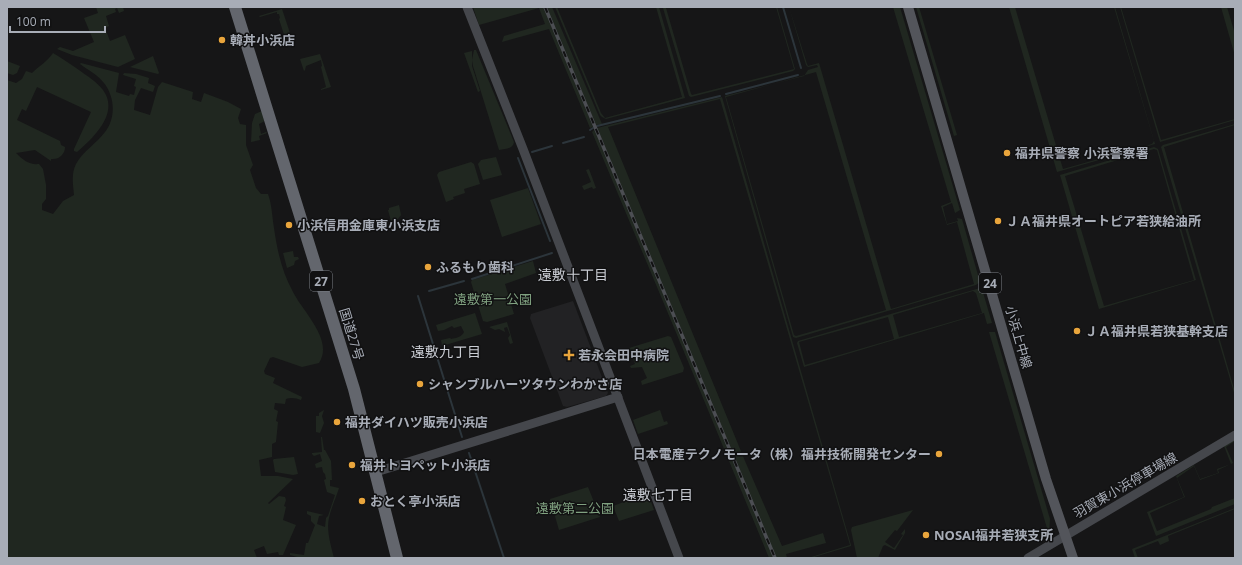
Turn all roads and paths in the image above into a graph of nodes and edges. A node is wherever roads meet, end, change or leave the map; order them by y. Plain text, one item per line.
1 (235, 7) edge
2 (466, 7) edge
3 (908, 7) edge
4 (618, 397) junction
5 (1235, 435) edge
6 (376, 472) junction
7 (1065, 536) junction
8 (397, 558) edge
9 (679, 558) edge
10 (1028, 558) edge
11 (1073, 558) edge

1 - 6 highway, 国道27号 / 27
2 - 4 street
3 - 7 main road, 小浜上中線 / 24
4 - 6 street
4 - 9 street
5 - 7 street, 羽賀東小浜停車場線
6 - 8 highway, 国道27号 / 27
7 - 10 street, 羽賀東小浜停車場線
7 - 11 main road, 小浜上中線 / 24

